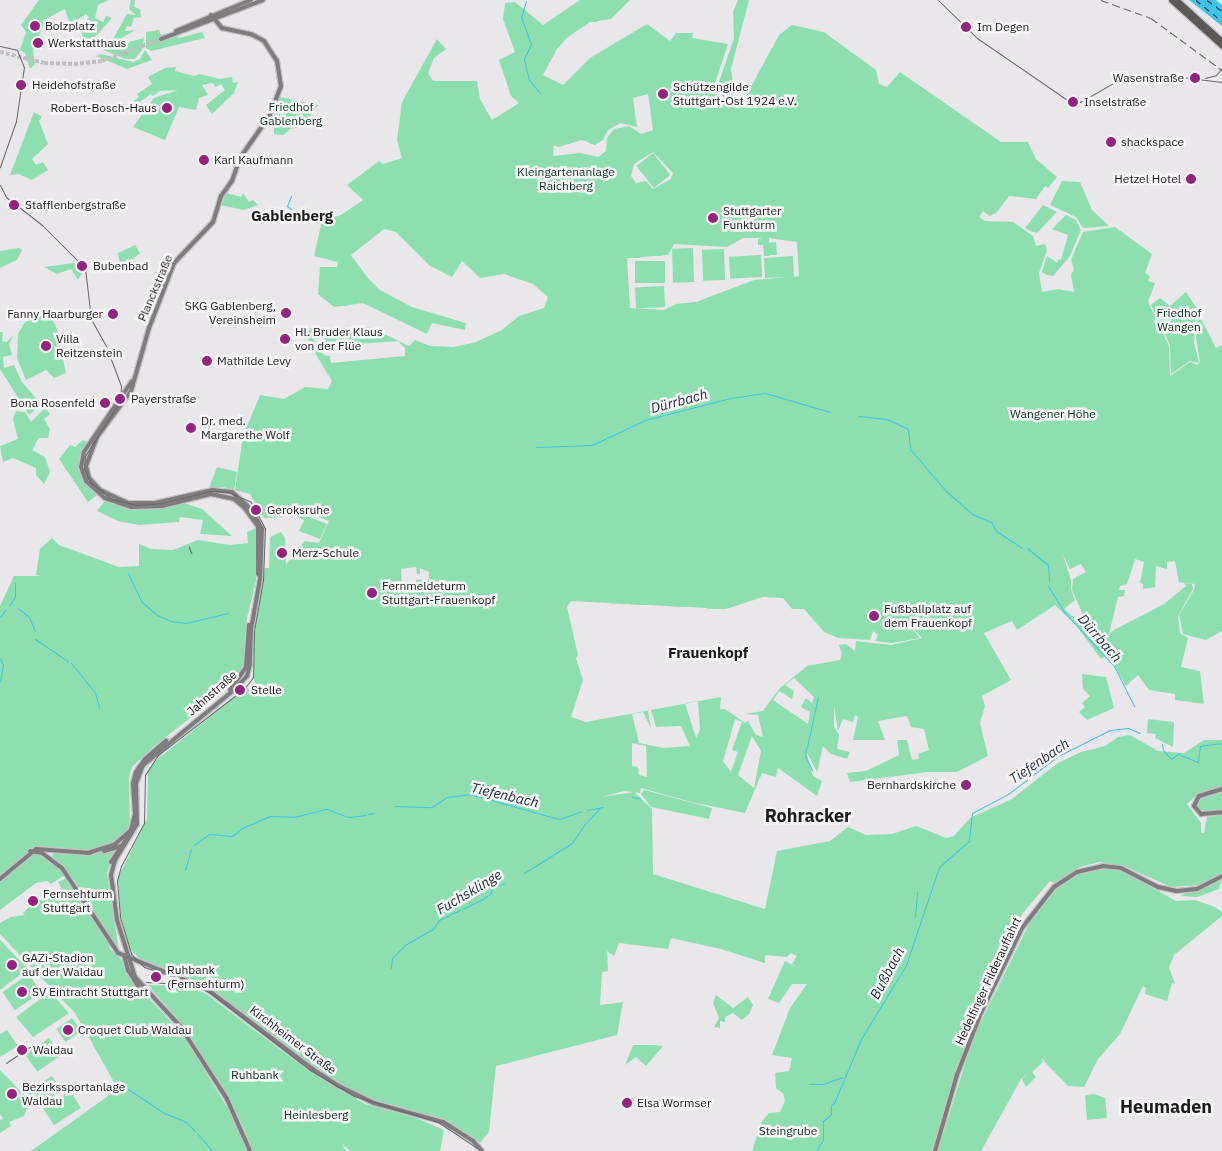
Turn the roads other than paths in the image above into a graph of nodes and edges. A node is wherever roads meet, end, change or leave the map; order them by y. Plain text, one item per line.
1 (251, 0) edge
2 (263, 0) edge
3 (1171, 0) edge
4 (1177, 0) edge
5 (212, 17) junction
6 (161, 39) tunnel mouth
7 (1222, 41) edge
8 (1222, 46) edge
9 (240, 500) junction
10 (1222, 789) edge
11 (1222, 812) edge
12 (131, 830) junction
13 (128, 842) junction
14 (121, 846) junction
15 (54, 849) junction
16 (108, 850) junction
17 (30, 851) junction
18 (88, 853) junction
19 (44, 854) junction
20 (114, 856) junction
21 (50, 858) junction
22 (21, 859) junction
23 (1222, 876) edge
24 (0, 879) edge
25 (126, 956) junction
26 (137, 961) junction
27 (132, 971) junction
28 (136, 983) junction
29 (141, 986) junction
30 (166, 1011) junction
31 (250, 1151) edge
32 (482, 1151) edge
33 (935, 1151) edge

1 - 5 main road
2 - 5 main road
3 - 8 highway
4 - 7 highway
5 - 6 main road
5 - 9 main road, Planckstraße
9 - 12 main road, Jahnstraße
9 - 13 main road, Jahnstraße
10 - 11 main road
12 - 14 main road
12 - 18 main road
13 - 14 main road
13 - 25 main road, Jahnstraße
14 - 16 main road
14 - 20 main road
15 - 17 main road
15 - 18 main road
15 - 21 main road
16 - 18 main road
16 - 20 main road
17 - 19 main road, Kirchheimer Straße
17 - 22 main road
19 - 21 main road, Kirchheimer Straße
19 - 22 main road
20 - 25 main road
21 - 25 main road, Kirchheimer Straße
22 - 24 main road
23 - 33 main road, Hedelfinger Filderauffahrt
25 - 26 main road, Kirchheimer Straße
25 - 27 main road
25 - 28 main road
26 - 27 main road
26 - 32 main road, Kirchheimer Straße
27 - 29 main road
28 - 29 main road
28 - 30 main road
29 - 30 main road
30 - 31 main road

